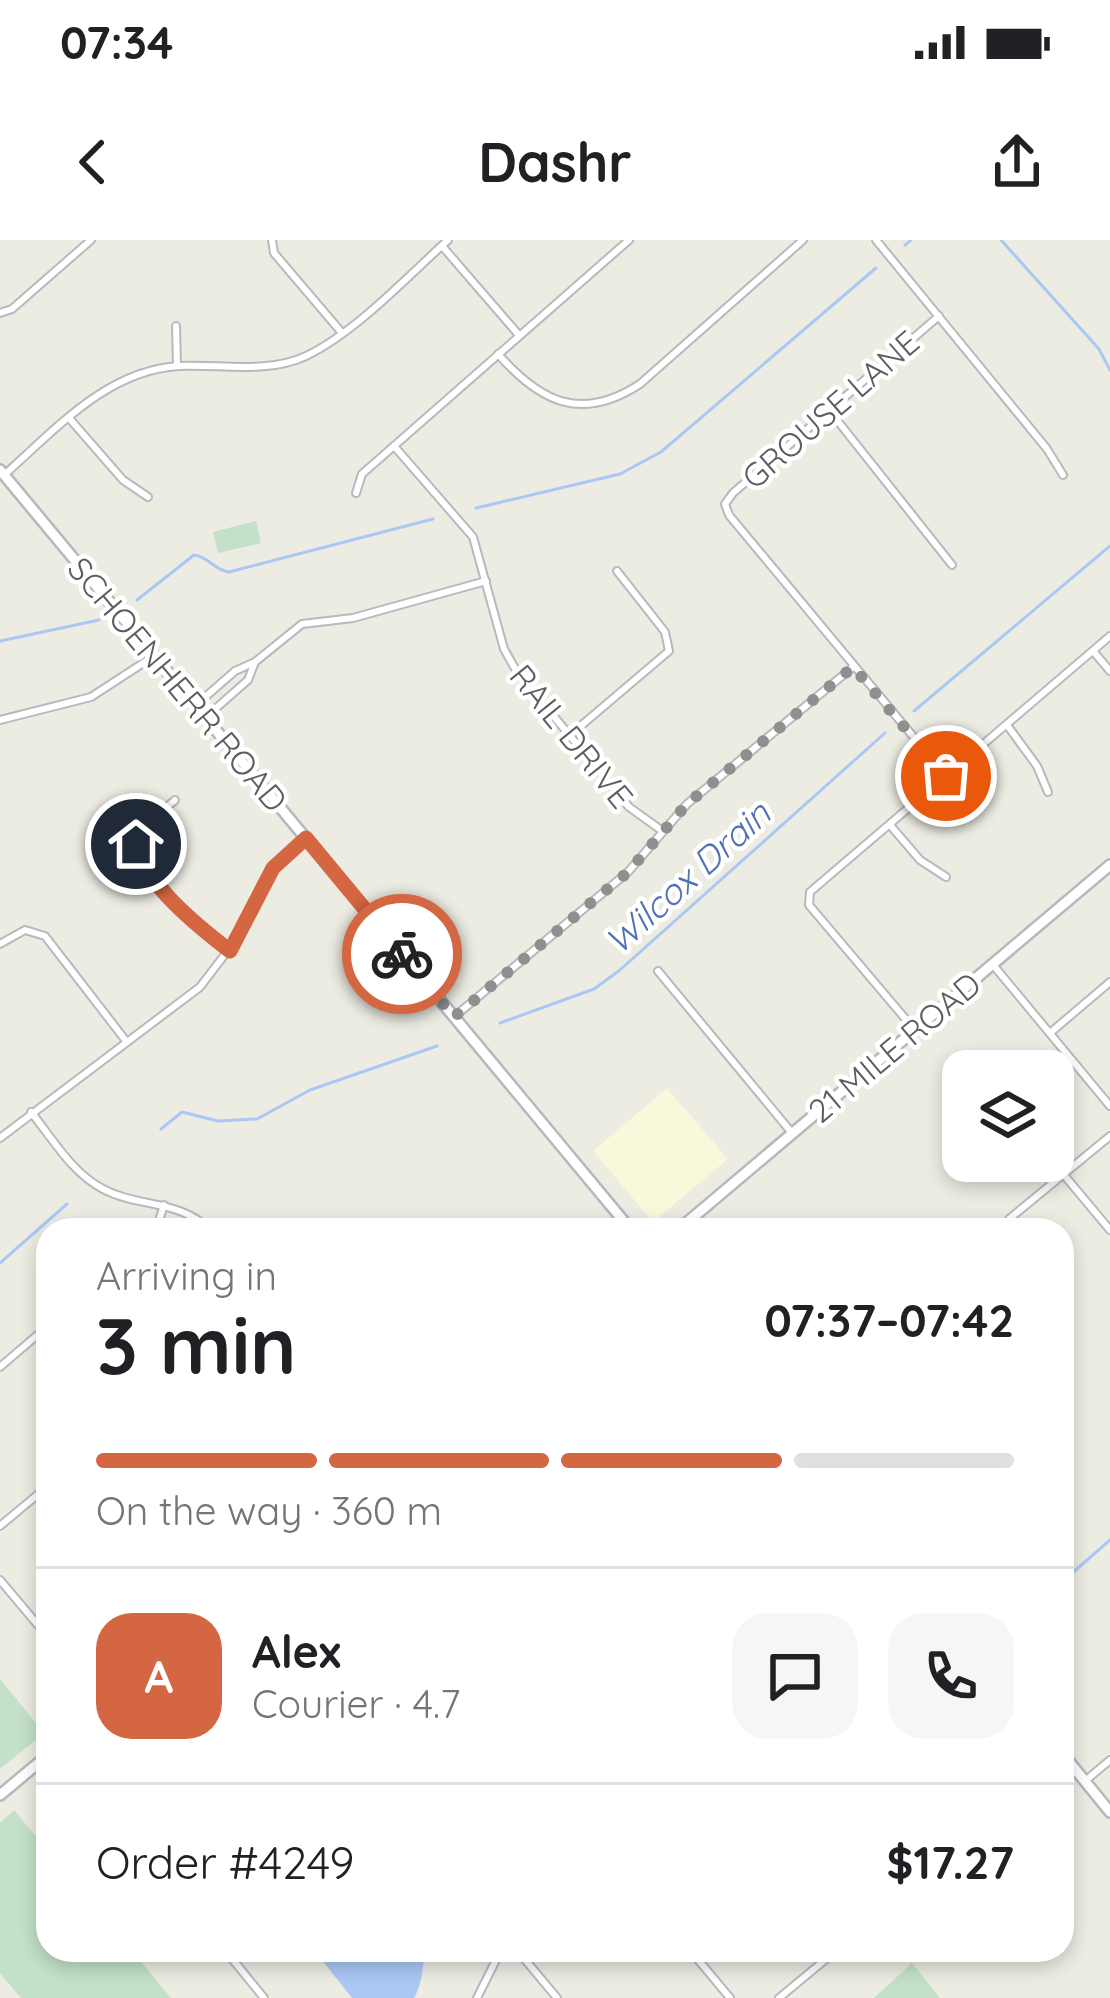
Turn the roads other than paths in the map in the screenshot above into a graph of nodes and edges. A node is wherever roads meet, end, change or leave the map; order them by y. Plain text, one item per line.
1 (91, 240) edge
2 (629, 240) edge
3 (803, 240) edge
4 (876, 240) edge
5 (272, 242) edge
6 (445, 243) edge
7 (0, 313) edge
8 (939, 316) junction
9 (176, 326) dead end
10 (342, 333) junction
11 (519, 335) junction
12 (498, 354) junction
13 (177, 366) junction
14 (829, 410) junction
15 (69, 418) junction
16 (394, 446) junction
17 (2, 472) edge
18 (1063, 475) dead end
19 (356, 493) dead end
20 (148, 497) dead end
21 (952, 565) dead end
22 (617, 571) dead end
23 (486, 581) junction
24 (1110, 637) edge
25 (1093, 651) junction
26 (154, 656) junction
27 (255, 662) junction
28 (853, 667) junction
29 (1110, 671) edge
30 (196, 705) junction
31 (206, 717) junction
32 (0, 720) edge
33 (1007, 725) junction
34 (570, 735) junction
35 (946, 776) junction
36 (1048, 792) dead end
37 (175, 800) dead end
38 (890, 825) junction
39 (661, 830) junction
40 (306, 838) junction
41 (1110, 865) edge
42 (946, 877) dead end
43 (0, 944) edge
44 (230, 951) junction
45 (992, 963) junction
46 (658, 971) dead end
47 (1110, 982) edge
48 (454, 1017) junction
49 (914, 1029) junction
50 (1050, 1033) junction
51 (126, 1041) junction
52 (1110, 1106) edge
53 (31, 1112) junction
54 (792, 1133) junction
55 (1110, 1136) edge
56 (0, 1138) edge
57 (1074, 1167) edge
58 (1055, 1182) edge
59 (1070, 1182) edge
60 (164, 1204) junction
61 (160, 1218) edge
62 (194, 1218) edge
63 (621, 1218) edge
64 (692, 1218) edge
65 (1010, 1218) edge
66 (1110, 1230) edge
67 (36, 1336) edge
68 (0, 1366) edge
69 (36, 1496) edge
70 (0, 1526) edge
71 (0, 1580) edge
72 (36, 1622) edge
73 (1110, 1760) edge
74 (36, 1765) edge
75 (1074, 1768) edge
76 (1085, 1781) junction
77 (0, 1795) edge
78 (1110, 1812) edge
79 (235, 1962) edge
80 (495, 1962) edge
81 (527, 1962) edge
82 (700, 1962) edge
83 (822, 1962) edge
84 (264, 1998) edge
85 (478, 1998) edge
86 (557, 1998) edge
87 (730, 1998) edge
88 (779, 1998) edge

1 - 7 street
2 - 11 street
3 - 12 street
4 - 8 street
5 - 10 street
6 - 10 street
6 - 11 street
8 - 14 street, GROUSE LANE
8 - 18 street
9 - 13 street
10 - 13 street
11 - 12 street
12 - 16 street
13 - 15 street
14 - 21 street
14 - 28 street, GROUSE LANE
15 - 17 street
15 - 20 street
16 - 19 street
16 - 23 street, RAIL DRIVE
17 - 26 street, SCHOENHERR ROAD
22 - 34 street
23 - 27 street
23 - 34 street, RAIL DRIVE
24 - 25 street
25 - 29 street
25 - 33 street
26 - 30 street, SCHOENHERR ROAD
26 - 32 street
27 - 30 street
27 - 31 street
28 - 35 street
28 - 39 street
30 - 31 street, SCHOENHERR ROAD
31 - 40 street, SCHOENHERR ROAD
33 - 35 street
33 - 36 street
34 - 39 street, RAIL DRIVE
35 - 38 street
37 - 44 street
38 - 42 street
38 - 49 street
39 - 48 street
40 - 44 street
40 - 48 street, SCHOENHERR ROAD
41 - 45 street, 21 MILE ROAD
43 - 51 street
44 - 51 street
45 - 49 street, 21 MILE ROAD
45 - 50 street
46 - 54 street
47 - 50 street
48 - 63 street, SCHOENHERR ROAD
49 - 54 street, 21 MILE ROAD
50 - 52 street
51 - 53 street
53 - 56 street
53 - 60 street
54 - 64 street, 21 MILE ROAD
55 - 57 street
58 - 65 street
59 - 66 street
60 - 61 street
60 - 62 street
67 - 68 street
69 - 70 street
71 - 72 street
73 - 76 street
74 - 77 street
75 - 76 street
76 - 78 street
79 - 84 street
80 - 85 street
81 - 86 street
82 - 87 street
83 - 88 street

